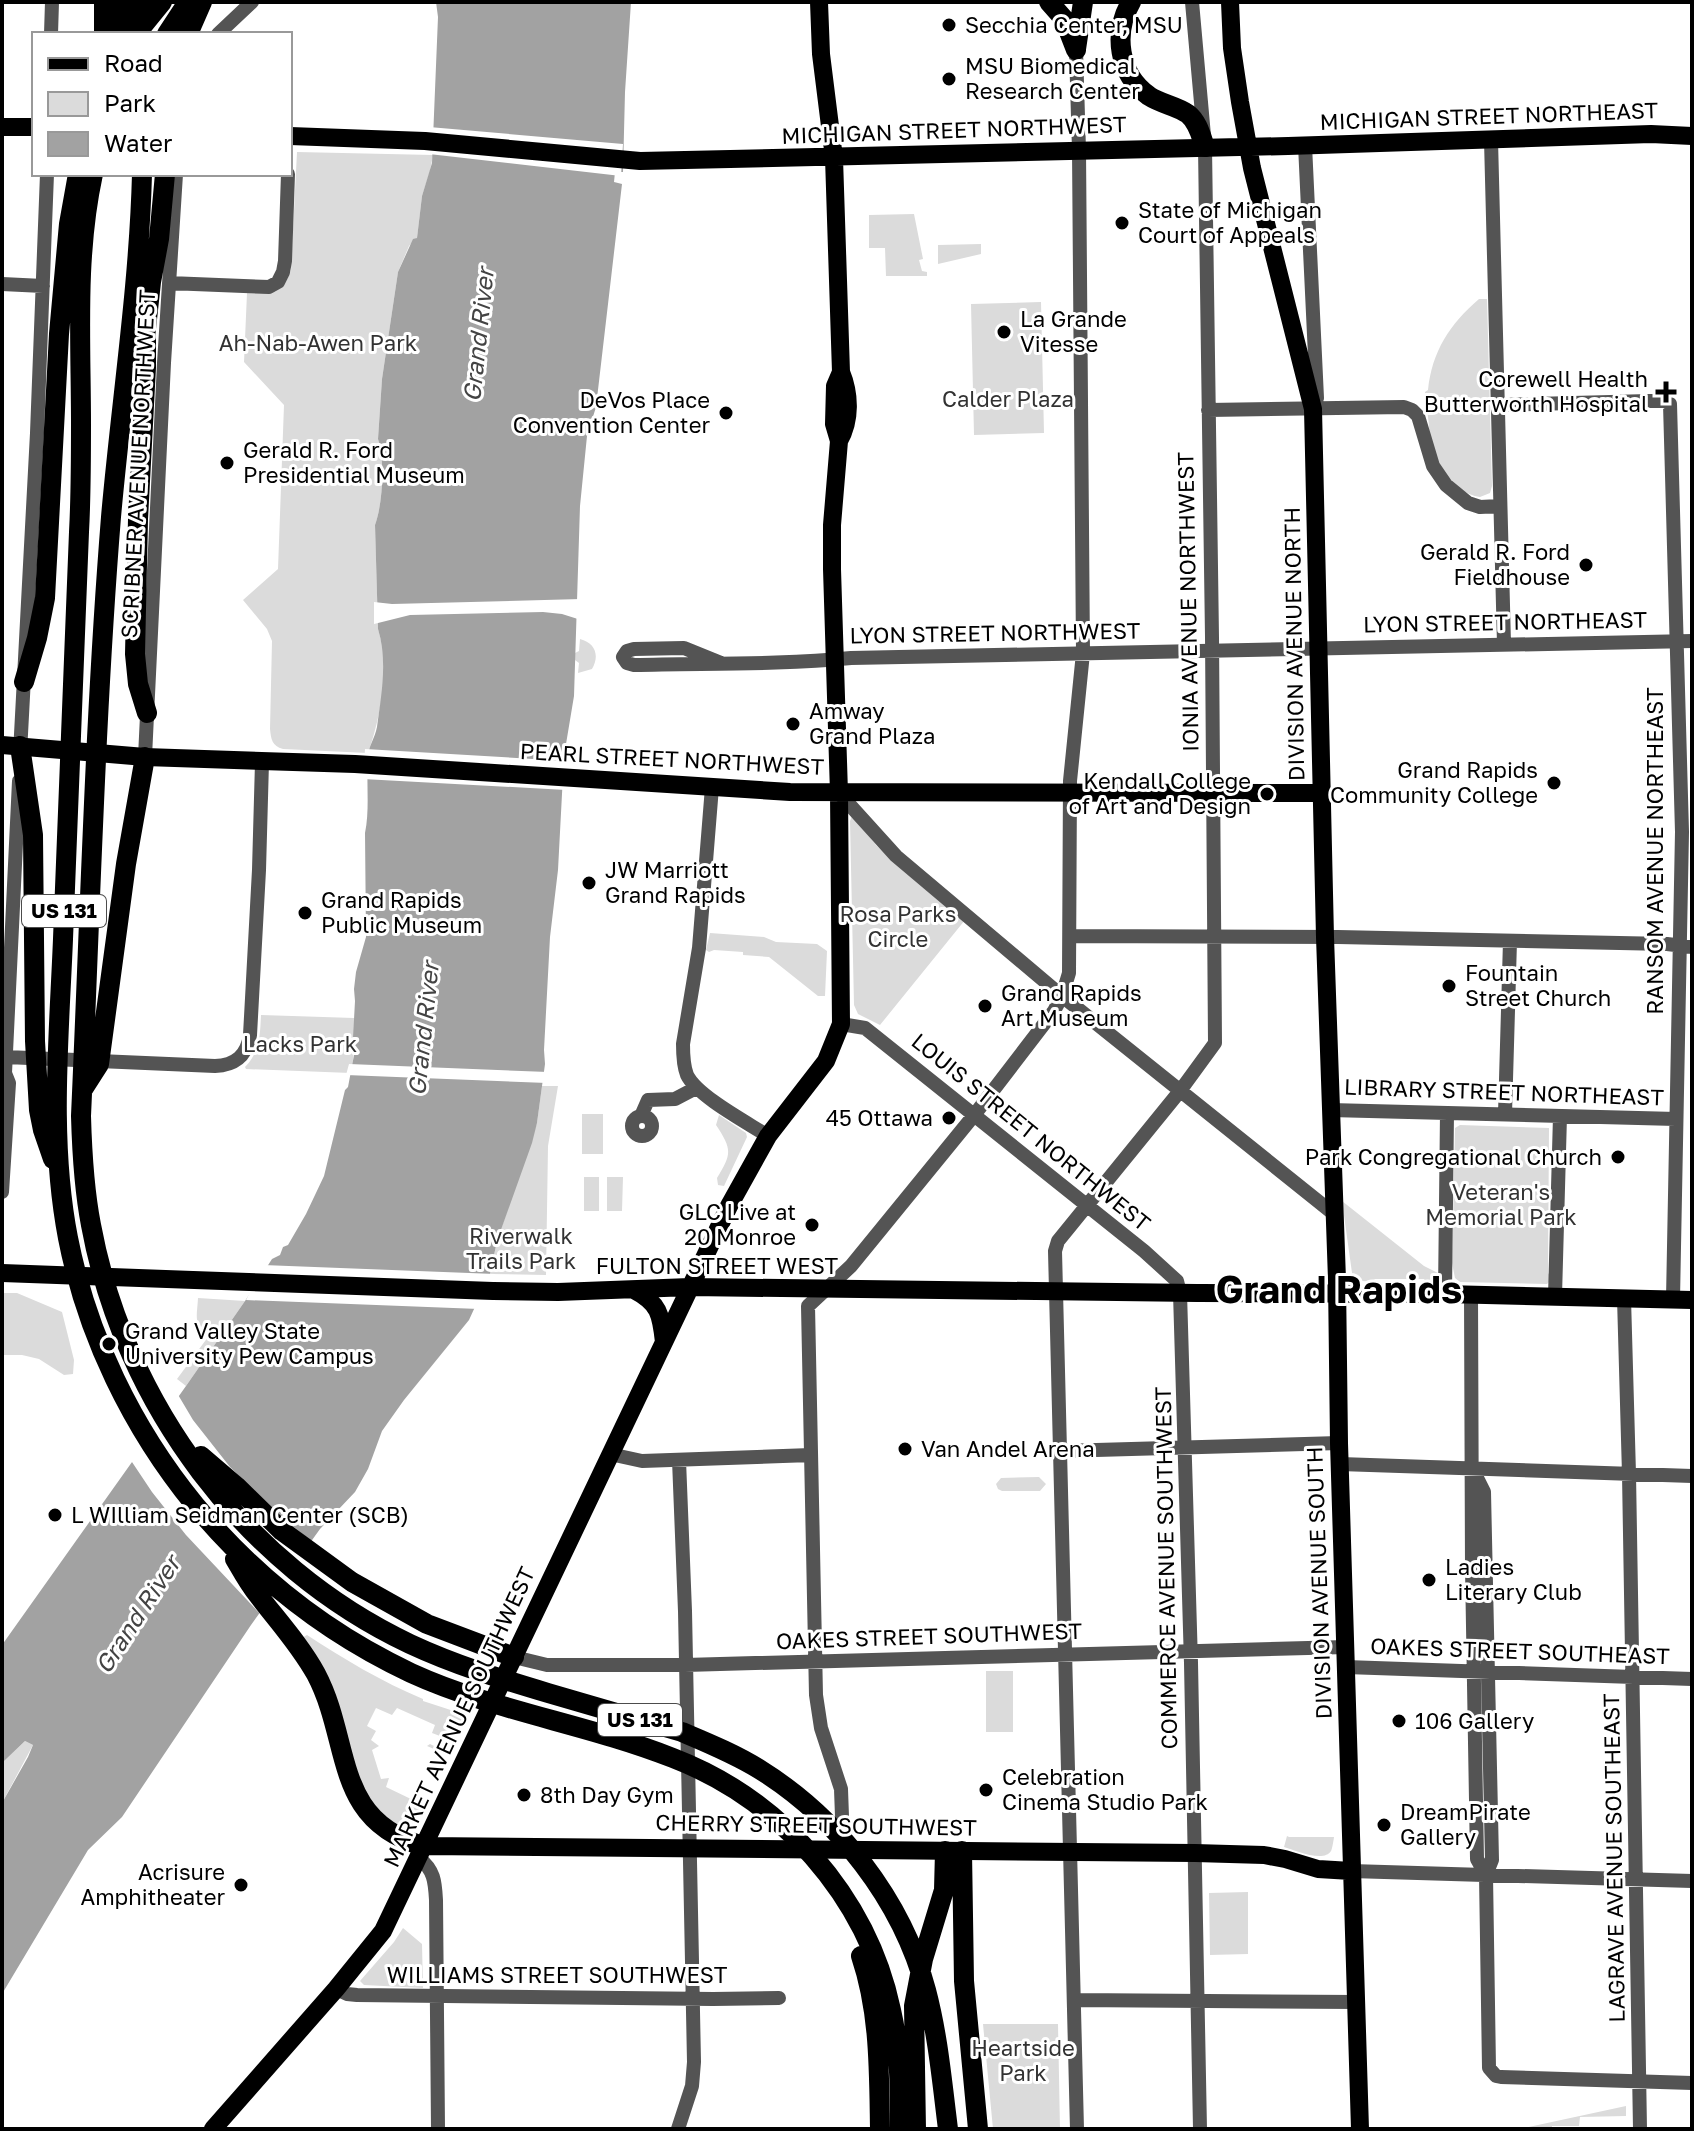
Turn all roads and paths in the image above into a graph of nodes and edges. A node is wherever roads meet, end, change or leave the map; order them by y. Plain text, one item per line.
1 (52, 2) edge
2 (104, 2) edge
3 (119, 2) edge
4 (141, 2) edge
5 (164, 2) edge
6 (188, 2) edge
7 (202, 2) edge
8 (252, 2) edge
9 (819, 2) edge
10 (1049, 2) edge
11 (1083, 2) edge
12 (1131, 2) edge
13 (1192, 2) edge
14 (1230, 2) edge
15 (51, 32) edge
16 (104, 32) edge
17 (124, 32) edge
18 (138, 32) edge
19 (140, 32) edge
20 (148, 32) edge
21 (150, 32) edge
22 (168, 32) edge
23 (189, 32) edge
24 (220, 32) edge
25 (1076, 50) junction
26 (2, 127) edge
27 (32, 127) edge
28 (292, 136) edge
29 (1692, 136) edge
30 (1491, 140) junction
31 (1297, 146) junction
32 (1212, 147) junction
33 (1079, 150) junction
34 (834, 158) junction
35 (47, 176) edge
36 (78, 176) edge
37 (93, 176) edge
38 (154, 176) edge
39 (165, 176) edge
40 (176, 176) edge
41 (291, 176) edge
42 (141, 180) edge
43 (66, 274) junction
44 (160, 282) junction
45 (2, 284) edge
46 (43, 286) junction
47 (146, 336) junction
48 (1498, 405) junction
49 (1313, 409) junction
50 (1208, 410) junction
51 (1500, 506) junction
52 (111, 520) junction
53 (79, 525) junction
54 (1684, 641) edge
55 (1504, 644) junction
56 (1318, 647) junction
57 (1212, 651) junction
58 (1083, 653) junction
59 (834, 659) junction
60 (721, 663) junction
61 (24, 682) junction
62 (147, 713) junction
63 (11, 746) edge
64 (145, 757) junction
65 (262, 762) junction
66 (712, 787) junction
67 (1069, 792) junction
68 (1212, 792) junction
69 (839, 793) junction
70 (1322, 793) junction
71 (1070, 936) junction
72 (1325, 937) junction
73 (1213, 938) junction
74 (1510, 941) junction
75 (1686, 946) edge
76 (1062, 996) junction
77 (841, 1024) junction
78 (93, 1044) junction
79 (6, 1057) junction
80 (35, 1059) junction
81 (9, 1083) junction
82 (696, 1088) junction
83 (1180, 1091) junction
84 (1330, 1110) junction
85 (1447, 1113) junction
86 (975, 1114) junction
87 (1505, 1114) junction
88 (641, 1116) dead end
89 (1560, 1116) junction
90 (1676, 1119) junction
91 (768, 1136) junction
92 (60, 1179) junction
93 (2, 1192) edge
94 (1086, 1204) junction
95 (1334, 1214) junction
96 (2, 1273) edge
97 (690, 1287) junction
98 (826, 1288) junction
99 (634, 1290) junction
100 (1057, 1291) junction
101 (1180, 1293) junction
102 (1337, 1294) junction
103 (1445, 1294) junction
104 (1471, 1294) junction
105 (1555, 1296) junction
106 (1624, 1298) junction
107 (1673, 1299) junction
108 (1692, 1300) edge
109 (664, 1343) junction
110 (174, 1434) junction
111 (1339, 1443) junction
112 (1185, 1448) junction
113 (1061, 1451) junction
114 (610, 1454) junction
115 (811, 1455) junction
116 (679, 1460) junction
117 (1340, 1464) junction
118 (1472, 1468) junction
119 (1629, 1474) junction
120 (1692, 1476) edge
121 (218, 1532) junction
122 (1346, 1647) junction
123 (1190, 1651) junction
124 (1067, 1654) junction
125 (514, 1657) junction
126 (815, 1662) junction
127 (685, 1665) junction
128 (1346, 1667) junction
129 (1481, 1671) junction
130 (1633, 1678) junction
131 (1692, 1679) edge
132 (690, 1848) junction
133 (843, 1850) junction
134 (953, 1851) junction
135 (421, 1852) junction
136 (1069, 1852) junction
137 (1195, 1853) junction
138 (1351, 1871) junction
139 (828, 1875) junction
140 (1486, 1875) junction
141 (1636, 1880) junction
142 (1692, 1881) edge
143 (336, 1989) junction
144 (926, 1989) junction
145 (437, 1996) junction
146 (692, 1998) junction
147 (779, 1998) dead end
148 (1074, 2000) junction
149 (1198, 2001) junction
150 (1353, 2002) junction
151 (1639, 2081) junction
152 (1692, 2083) edge
153 (221, 2126) edge
154 (438, 2129) edge
155 (678, 2129) edge
156 (880, 2129) edge
157 (900, 2129) edge
158 (916, 2129) edge
159 (935, 2129) edge
160 (948, 2129) edge
161 (978, 2129) edge
162 (1077, 2129) edge
163 (1200, 2129) edge
164 (1352, 2129) edge
165 (1360, 2129) edge
166 (1640, 2129) edge

1 - 15 street
2 - 16 highway
3 - 17 highway
4 - 18 highway
4 - 20 highway
5 - 19 highway
5 - 21 highway
6 - 22 highway
7 - 23 highway
8 - 24 street
9 - 34 main road
10 - 25 highway
11 - 25 highway
12 - 32 highway
13 - 32 street, IONIA AVENUE NORTHWEST
14 - 49 main road, DIVISION AVENUE NORTH
25 - 33 street
26 - 27 main road
28 - 34 main road, MICHIGAN STREET NORTHWEST
29 - 30 main road, MICHIGAN STREET NORTHEAST
30 - 31 main road, MICHIGAN STREET NORTHEAST
30 - 48 street
31 - 32 main road, MICHIGAN STREET NORTHWEST
31 - 49 street
32 - 33 main road, MICHIGAN STREET NORTHWEST
32 - 50 street, IONIA AVENUE NORTHWEST
33 - 34 main road, MICHIGAN STREET NORTHWEST
33 - 58 street
34 - 59 main road
35 - 46 street
36 - 43 highway
37 - 53 highway, US 131
38 - 44 highway
39 - 44 highway
40 - 44 street, SCRIBNER AVENUE NORTHWEST
41 - 44 street
42 - 52 highway, US 131
43 - 53 highway
43 - 61 highway
44 - 47 highway
44 - 62 street, SCRIBNER AVENUE NORTHWEST
45 - 46 street
46 - 61 street
47 - 52 highway
47 - 62 highway
48 - 51 street
48 - 54 street, RANSOM AVENUE NORTHEAST
49 - 50 street
49 - 51 street
49 - 56 main road, DIVISION AVENUE NORTH
50 - 57 street, IONIA AVENUE NORTHWEST
51 - 55 street
52 - 78 highway, US 131
53 - 92 highway, US 131
54 - 55 street, LYON STREET NORTHEAST
54 - 75 street, RANSOM AVENUE NORTHEAST
55 - 56 street, LYON STREET NORTHEAST
56 - 57 street, LYON STREET NORTHWEST
56 - 70 main road, DIVISION AVENUE NORTH
57 - 58 street, LYON STREET NORTHWEST
57 - 68 street, IONIA AVENUE NORTHWEST
58 - 59 street, LYON STREET NORTHWEST
58 - 67 street
59 - 60 street, LYON STREET NORTHWEST
59 - 69 main road
60 - 60 street, LYON STREET NORTHWEST
61 - 63 street
62 - 64 street, SCRIBNER AVENUE NORTHWEST
63 - 64 main road, PEARL STREET NORTHWEST
63 - 79 street
63 - 80 highway
64 - 65 main road, PEARL STREET NORTHWEST
64 - 78 highway
65 - 66 main road, PEARL STREET NORTHWEST
65 - 80 street
66 - 69 main road, PEARL STREET NORTHWEST
66 - 82 street
67 - 68 main road, PEARL STREET NORTHWEST
67 - 69 main road, PEARL STREET NORTHWEST
67 - 71 street
68 - 70 main road, PEARL STREET NORTHWEST
68 - 73 street, IONIA AVENUE NORTHWEST
69 - 76 street
69 - 77 main road
70 - 72 main road, DIVISION AVENUE NORTH
71 - 73 street
71 - 76 street
72 - 73 street
72 - 74 street
72 - 84 main road, DIVISION AVENUE NORTH
73 - 83 street, IONIA AVENUE NORTHWEST
74 - 75 street
74 - 87 street
75 - 90 street, RANSOM AVENUE NORTHEAST
76 - 83 street
76 - 86 street
77 - 86 street, LOUIS STREET NORTHWEST
77 - 91 main road, MARKET AVENUE SOUTHWEST
78 - 110 highway, US 131
79 - 80 street
79 - 81 street
80 - 81 street
80 - 92 highway
81 - 93 street
82 - 88 street
82 - 91 street
83 - 94 street, IONIA AVENUE NORTHWEST
83 - 95 street
84 - 85 street, LIBRARY STREET NORTHEAST
84 - 95 main road, DIVISION AVENUE NORTH
85 - 87 street, LIBRARY STREET NORTHEAST
85 - 103 street
86 - 94 street, LOUIS STREET NORTHWEST
86 - 98 street
87 - 89 street, LIBRARY STREET NORTHEAST
89 - 90 street, LIBRARY STREET NORTHEAST
89 - 105 street
90 - 107 street, RANSOM AVENUE NORTHEAST
91 - 97 main road, MARKET AVENUE SOUTHWEST
92 - 121 highway, US 131
94 - 100 street, IONIA AVENUE NORTHWEST
94 - 101 street, LOUIS STREET NORTHWEST
95 - 102 main road, DIVISION AVENUE NORTH
96 - 99 main road, FULTON STREET WEST
97 - 98 main road, FULTON STREET WEST
97 - 99 main road, FULTON STREET WEST
97 - 109 main road, MARKET AVENUE SOUTHWEST
98 - 100 main road, FULTON STREET WEST
98 - 115 street
99 - 109 main road
100 - 101 main road, FULTON STREET WEST
100 - 113 street, IONIA AVENUE NORTHWEST
101 - 102 main road, FULTON STREET WEST
101 - 112 street, COMMERCE AVENUE SOUTHWEST
102 - 103 main road, FULTON STREET WEST
102 - 111 main road, DIVISION AVENUE SOUTH
103 - 104 main road, FULTON STREET WEST
104 - 105 main road, FULTON STREET WEST
104 - 118 street
105 - 106 main road, FULTON STREET WEST
106 - 107 main road, FULTON STREET WEST
106 - 119 street, LAGRAVE AVENUE SOUTHEAST
107 - 108 main road, FULTON STREET WEST
109 - 114 main road, MARKET AVENUE SOUTHWEST
110 - 125 highway
110 - 144 highway, US 131
111 - 112 street
111 - 117 main road, DIVISION AVENUE SOUTH
112 - 113 street
112 - 123 street, COMMERCE AVENUE SOUTHWEST
113 - 124 street, IONIA AVENUE NORTHWEST
114 - 116 street
114 - 125 main road, MARKET AVENUE SOUTHWEST
115 - 116 street
115 - 126 street
116 - 127 street
117 - 118 street
117 - 122 main road, DIVISION AVENUE SOUTH
118 - 119 street
118 - 129 street
119 - 120 street
119 - 130 street, LAGRAVE AVENUE SOUTHEAST
121 - 135 highway
121 - 139 highway, US 131
122 - 123 street, OAKES STREET SOUTHWEST
122 - 128 main road, DIVISION AVENUE SOUTH
123 - 124 street, OAKES STREET SOUTHWEST
123 - 137 street, COMMERCE AVENUE SOUTHWEST
124 - 126 street, OAKES STREET SOUTHWEST
124 - 136 street, IONIA AVENUE NORTHWEST
125 - 127 street, OAKES STREET SOUTHWEST
125 - 135 main road, MARKET AVENUE SOUTHWEST
126 - 127 street, OAKES STREET SOUTHWEST
126 - 133 street
127 - 132 street
128 - 129 street, OAKES STREET SOUTHEAST
128 - 138 main road, DIVISION AVENUE SOUTH
129 - 130 street, OAKES STREET SOUTHEAST
129 - 140 street
130 - 131 street, OAKES STREET SOUTHEAST
130 - 141 street, LAGRAVE AVENUE SOUTHEAST
132 - 133 main road, CHERRY STREET SOUTHWEST
132 - 135 main road, CHERRY STREET SOUTHWEST
132 - 146 street
133 - 134 main road, CHERRY STREET SOUTHWEST
134 - 136 main road, CHERRY STREET SOUTHWEST
134 - 158 highway
134 - 161 highway
135 - 143 main road, MARKET AVENUE SOUTHWEST
135 - 145 street
136 - 137 main road, CHERRY STREET SOUTHWEST
136 - 148 street, IONIA AVENUE NORTHWEST
137 - 138 main road, CHERRY STREET SOUTHWEST
137 - 149 street, COMMERCE AVENUE SOUTHWEST
138 - 140 street
138 - 150 main road, DIVISION AVENUE SOUTH
139 - 156 highway
139 - 157 highway, US 131
140 - 141 street
140 - 151 street
141 - 142 street
141 - 151 street, LAGRAVE AVENUE SOUTHEAST
143 - 145 street, WILLIAMS STREET SOUTHWEST
143 - 153 main road, MARKET AVENUE SOUTHWEST
144 - 159 highway
144 - 160 highway, US 131
145 - 146 street, WILLIAMS STREET SOUTHWEST
145 - 154 street
146 - 147 street, WILLIAMS STREET SOUTHWEST
146 - 155 street
148 - 149 street
148 - 162 street, IONIA AVENUE NORTHWEST
149 - 150 street
149 - 163 street, COMMERCE AVENUE SOUTHWEST
150 - 164 main road, DIVISION AVENUE SOUTH
150 - 165 main road, DIVISION AVENUE SOUTH
151 - 152 street
151 - 166 street, LAGRAVE AVENUE SOUTHEAST

